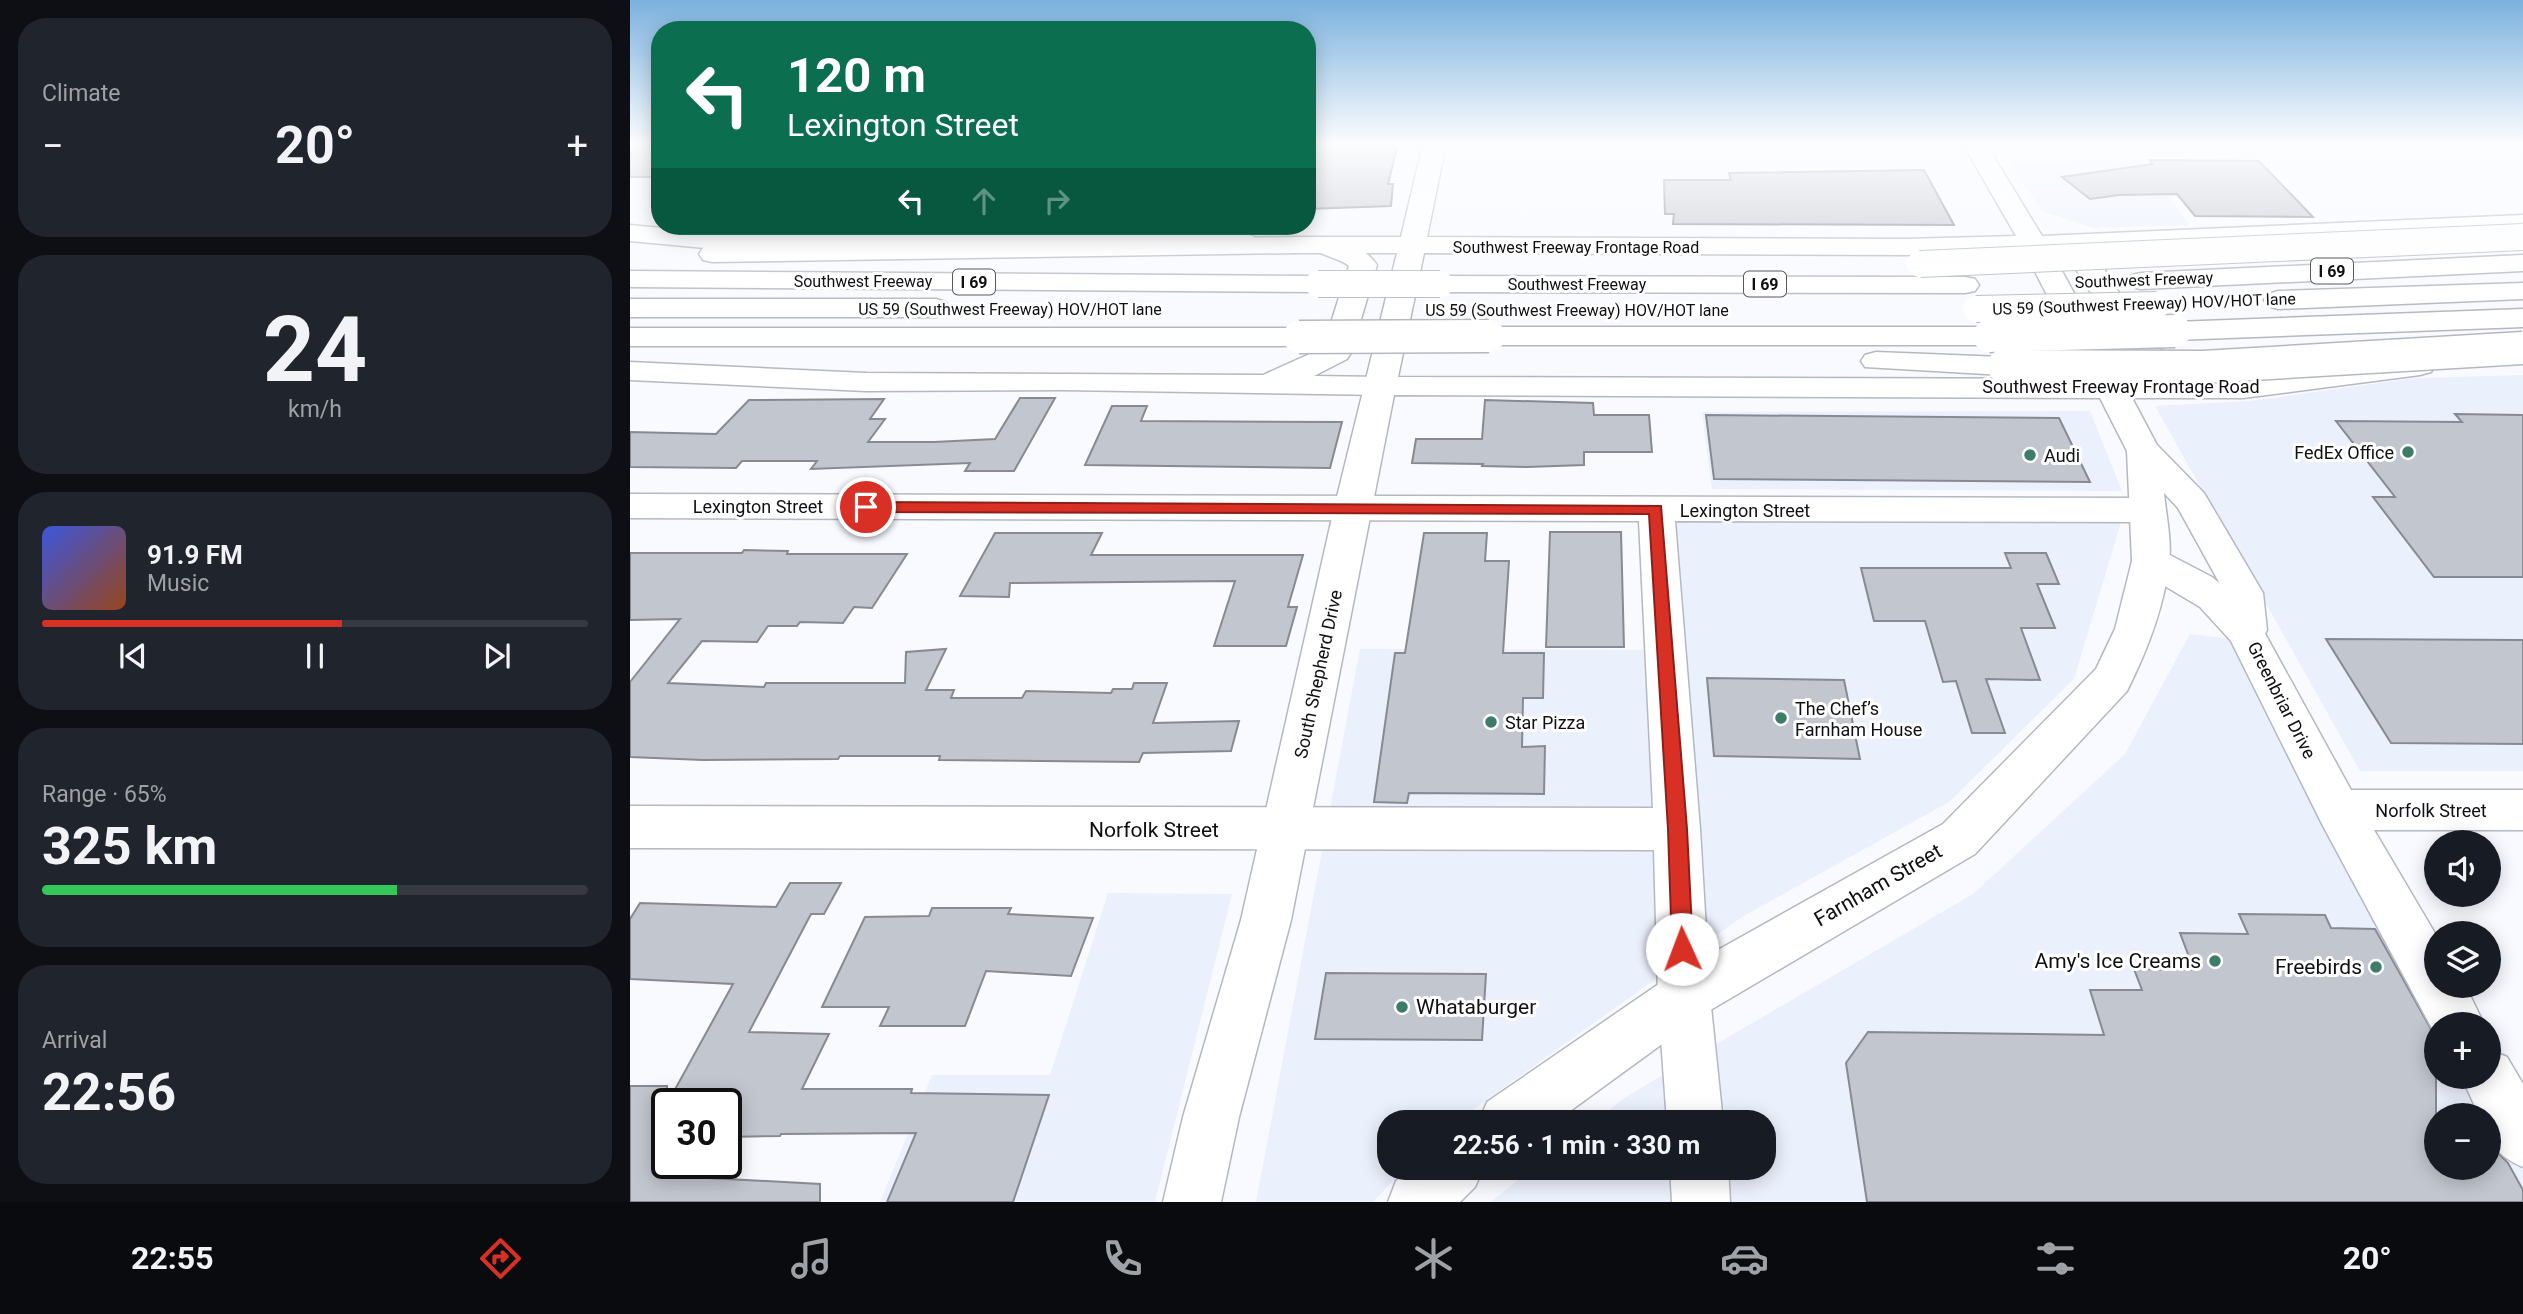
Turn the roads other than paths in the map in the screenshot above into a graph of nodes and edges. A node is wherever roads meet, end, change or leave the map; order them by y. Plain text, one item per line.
1 (1423, 200) edge
2 (2007, 200) edge
3 (2011, 200) edge
4 (2523, 223) edge
5 (2361, 230) junction
6 (630, 233) edge
7 (2523, 236) edge
8 (2135, 240) junction
9 (2034, 244) junction
10 (1309, 245) junction
11 (1414, 246) junction
12 (630, 255) edge
13 (2523, 263) edge
14 (630, 279) edge
15 (1565, 284) junction
16 (2523, 291) edge
17 (1970, 297) junction
18 (630, 308) edge
19 (1308, 310) junction
20 (1492, 310) junction
21 (2523, 318) edge
22 (630, 337) edge
23 (1610, 337) junction
24 (2523, 348) edge
25 (2523, 354) edge
26 (2523, 361) edge
27 (2430, 364) junction
28 (630, 372) edge
29 (2313, 382) junction
30 (1254, 385) junction
31 (1382, 386) junction
32 (2109, 387) junction
33 (2144, 451) junction
34 (630, 506) edge
35 (1352, 509) junction
36 (1656, 509) junction
37 (2147, 510) junction
38 (2151, 561) junction
39 (2247, 630) junction
40 (2339, 810) junction
41 (2523, 810) edge
42 (630, 827) edge
43 (1677, 829) junction
44 (1286, 830) junction
45 (2424, 963) edge
46 (1684, 997) junction
47 (2495, 1089) edge
48 (1524, 1110) edge
49 (1694, 1110) edge
50 (2523, 1139) edge
51 (1441, 1180) edge
52 (1700, 1180) edge
53 (1192, 1202) edge
54 (1417, 1202) edge
55 (1702, 1202) edge

1 - 11 main road, South Shepherd Drive
2 - 9 main road
3 - 8 main road
4 - 5 main road, Southwest Freeway Frontage Road
5 - 7 main road
5 - 8 main road, Southwest Freeway Frontage Road
6 - 10 main road, Southwest Freeway Frontage Road
7 - 15 main road, bridge
8 - 9 main road, Southwest Freeway Frontage Road
8 - 29 main road
9 - 11 main road, Southwest Freeway Frontage Road
9 - 32 main road
10 - 11 main road, Southwest Freeway Frontage Road
10 - 12 main road
10 - 30 main road
11 - 31 main road, South Shepherd Drive
13 - 17 main road, Southwest Freeway / I 69
14 - 19 main road, Southwest Freeway / I 69
15 - 17 main road, Southwest Freeway / I 69
15 - 20 main road, Southwest Freeway / I 69
16 - 17 main road, US 59 (Southwest Freeway) HOV/HOT lane, bridge
17 - 20 main road, US 59 (Southwest Freeway) HOV/HOT lane
18 - 19 main road, US 59 (Southwest Freeway) HOV/HOT lane
19 - 20 main road, Southwest Freeway / I 69, bridge
19 - 20 main road, Southwest Freeway / I 69, bridge
19 - 22 main road, Southwest Freeway / I 69
20 - 23 main road, Southwest Freeway / I 69
21 - 23 main road, Southwest Freeway / I 69, bridge
23 - 24 main road, bridge
25 - 27 main road
26 - 27 main road, Southwest Freeway Frontage Road
27 - 29 main road, Southwest Freeway Frontage Road
28 - 30 main road, Southwest Freeway Frontage Road
29 - 32 main road, Southwest Freeway Frontage Road
30 - 31 main road, Southwest Freeway Frontage Road
31 - 32 main road, Southwest Freeway Frontage Road
31 - 35 main road, South Shepherd Drive
32 - 33 main road
33 - 37 main road
33 - 39 main road
34 - 35 main road, Lexington Street
35 - 36 main road, Lexington Street
35 - 44 main road, South Shepherd Drive
36 - 37 main road, Lexington Street
36 - 43 main road
37 - 38 main road
38 - 39 main road, Greenbriar Drive
38 - 46 main road, Farnham Street
39 - 40 main road, Greenbriar Drive
40 - 41 main road, Norfolk Street
40 - 45 main road, Greenbriar Drive
42 - 44 main road, Norfolk Street
43 - 44 main road, Norfolk Street
43 - 46 main road
44 - 53 main road, South Shepherd Drive
46 - 48 main road, Farnham Street
46 - 49 main road
47 - 50 main road
51 - 54 main road
52 - 55 main road

